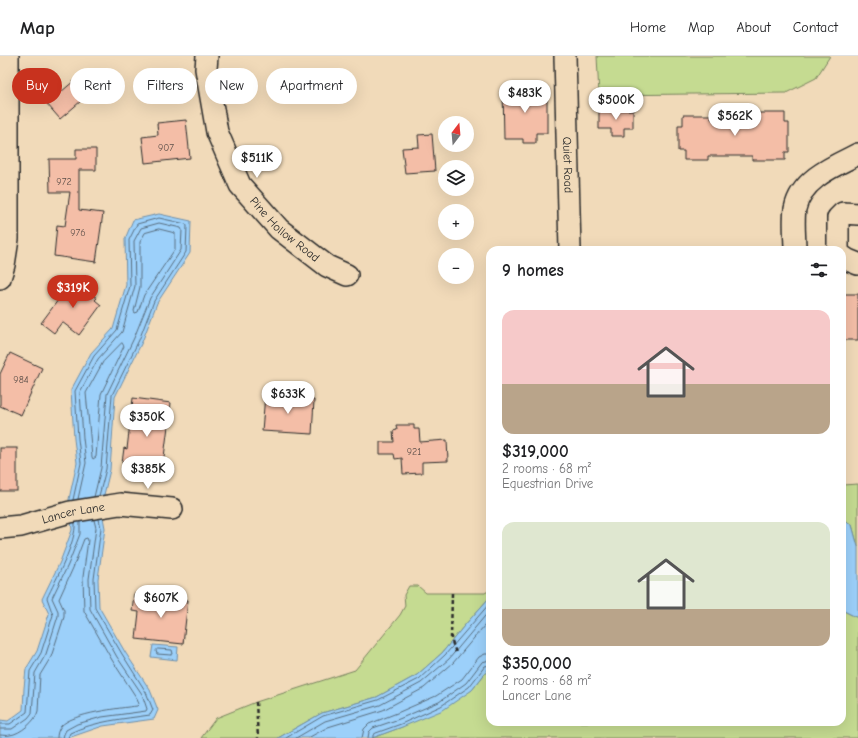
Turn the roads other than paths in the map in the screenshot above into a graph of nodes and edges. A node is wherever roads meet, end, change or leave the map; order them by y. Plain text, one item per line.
1 (8, 56) edge
2 (207, 56) edge
3 (565, 56) edge
4 (858, 154) edge
5 (858, 214) edge
6 (570, 246) edge
7 (795, 246) edge
8 (838, 246) edge
9 (846, 259) edge
10 (858, 264) edge
11 (348, 275) dead end
12 (0, 278) edge
13 (172, 509) dead end
14 (0, 528) edge

1 - 12 street
2 - 11 street, Pine Hollow Road
3 - 6 street, Quiet Road
4 - 7 street
5 - 8 street
9 - 10 street
13 - 14 street, Lancer Lane

